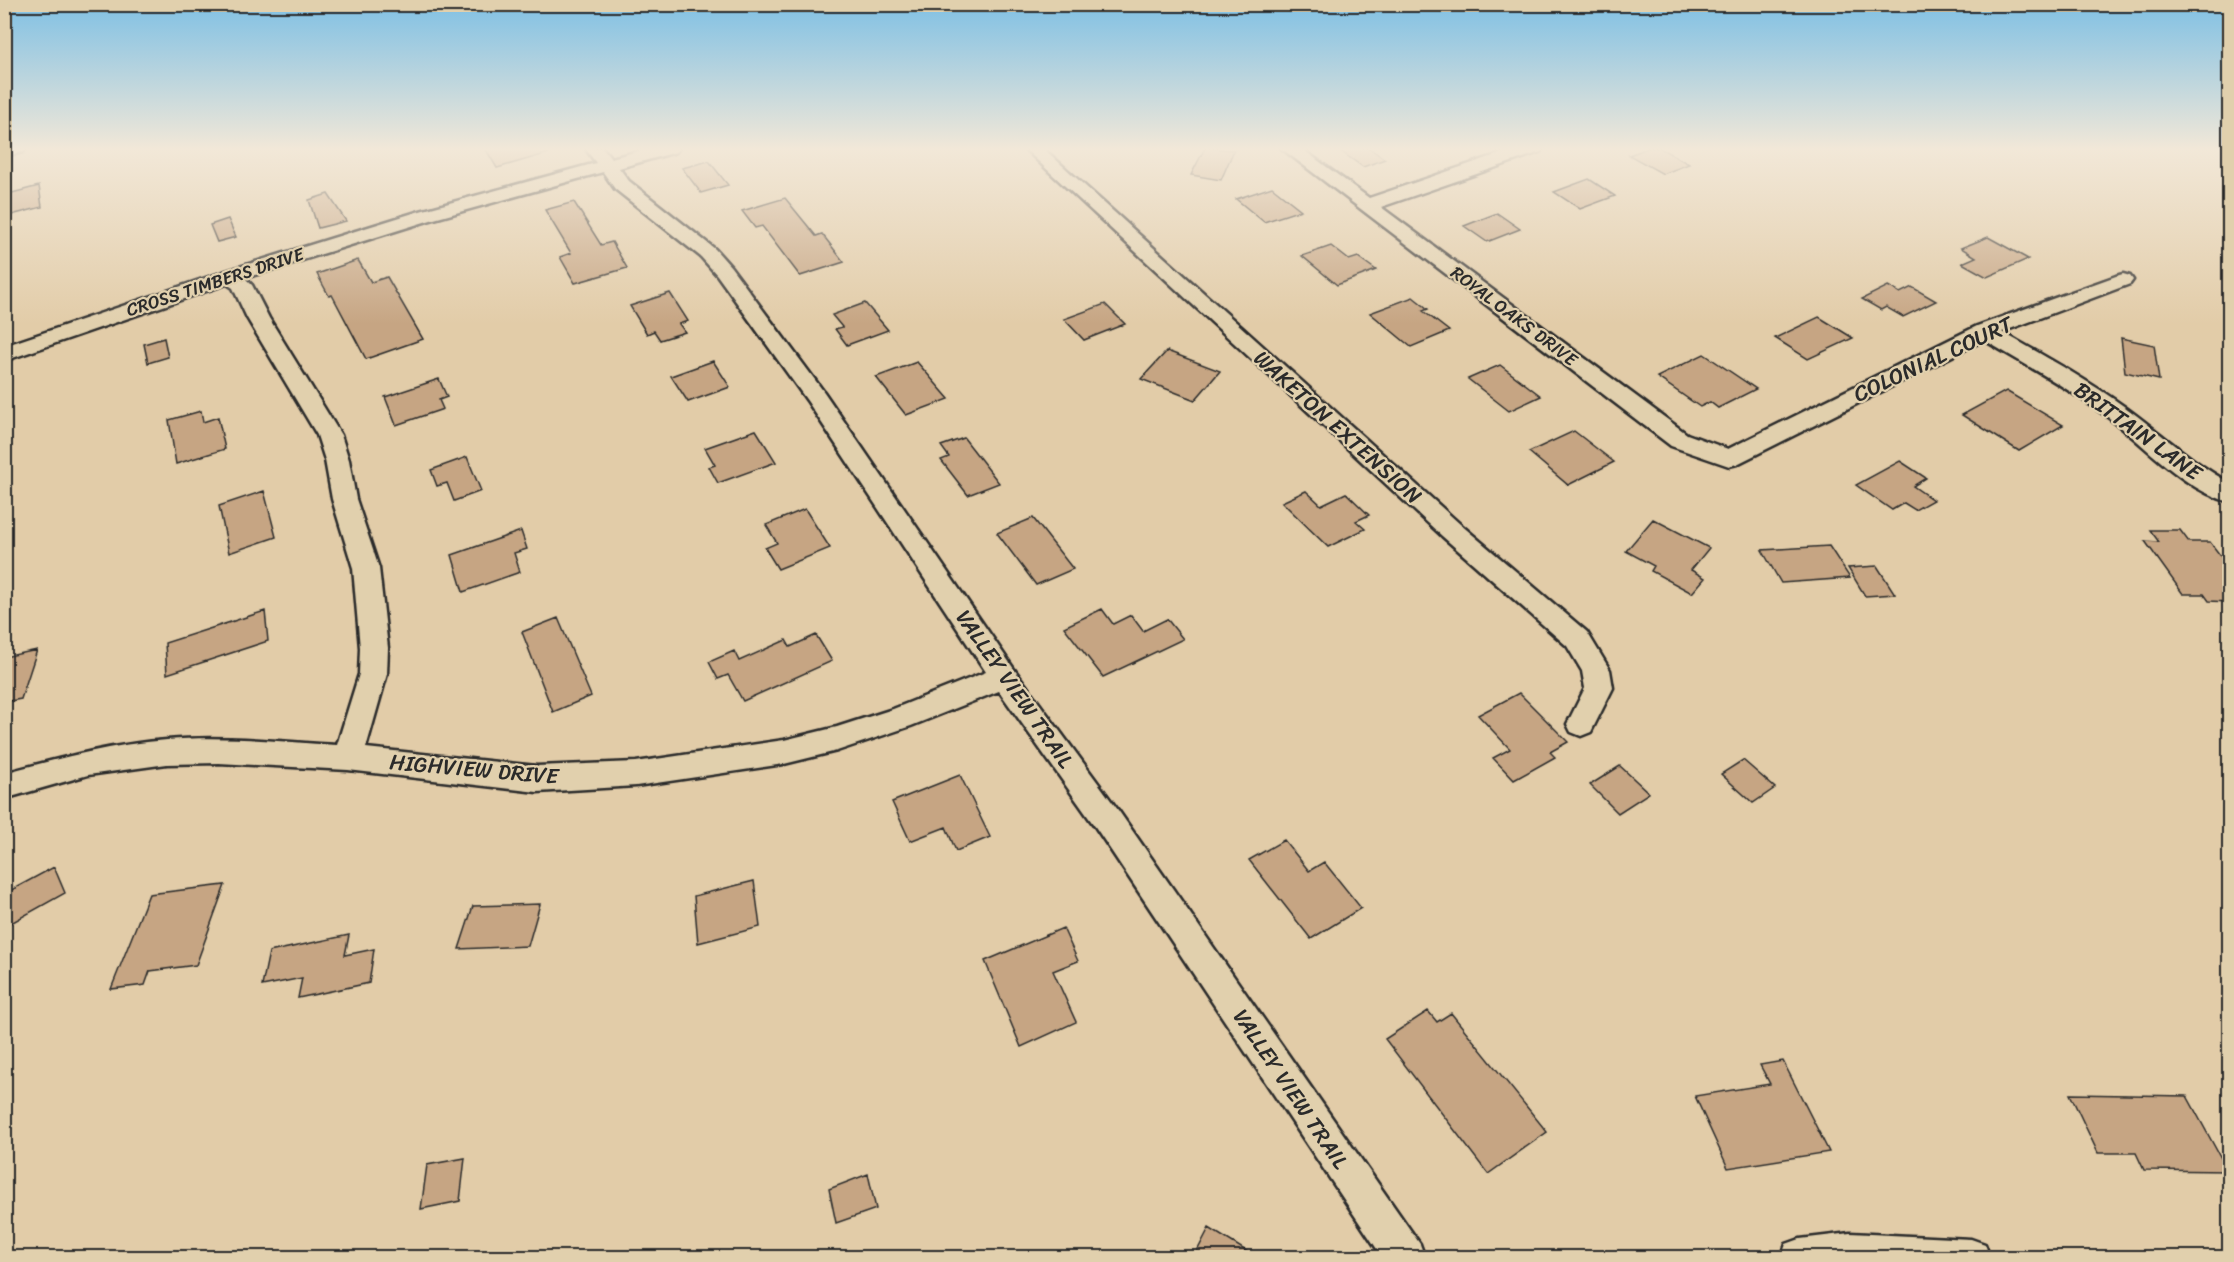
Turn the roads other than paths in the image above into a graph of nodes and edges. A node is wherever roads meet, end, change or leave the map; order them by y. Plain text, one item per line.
1 (448, 207) edge
2 (651, 207) edge
3 (1097, 207) edge
4 (1370, 207) edge
5 (230, 276) junction
6 (2123, 280) dead end
7 (1984, 332) junction
8 (4, 354) edge
9 (1747, 449) joint
10 (2229, 494) edge
11 (1004, 677) junction
12 (1581, 724) dead end
13 (348, 758) junction
14 (4, 786) edge
15 (1406, 1257) edge
16 (1800, 1257) edge
17 (1971, 1257) edge

1 - 5 street, CROSS TIMBERS DRIVE
2 - 11 street, VALLEY VIEW TRAIL
3 - 12 street, WAKETON EXTENSION
4 - 9 street, ROYAL OAKS DRIVE
5 - 8 street, CROSS TIMBERS DRIVE
5 - 13 street
6 - 7 street, COLONIAL COURT
7 - 9 street, COLONIAL COURT
7 - 10 street, BRITTAIN LANE
11 - 13 street, HIGHVIEW DRIVE
11 - 15 street, VALLEY VIEW TRAIL
13 - 14 street, HIGHVIEW DRIVE
16 - 17 street

